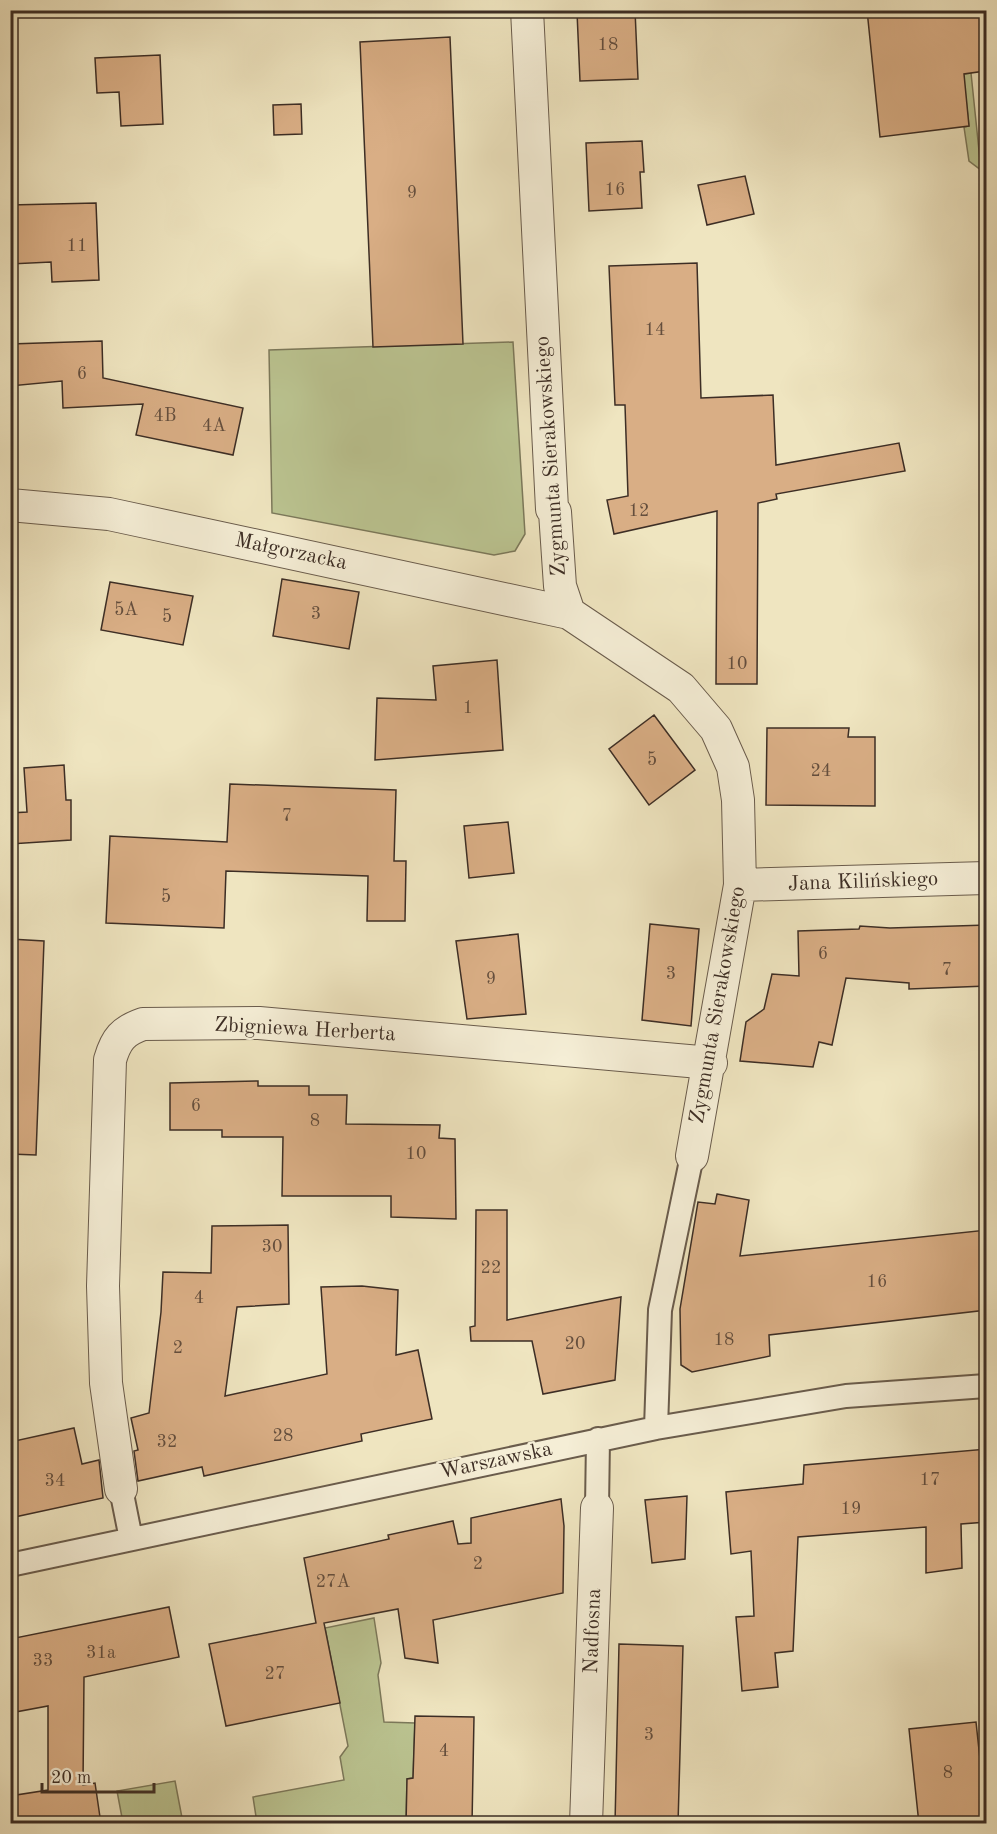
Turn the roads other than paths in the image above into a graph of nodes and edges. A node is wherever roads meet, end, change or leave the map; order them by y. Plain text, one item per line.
1 (527, 10) edge
2 (10, 505) edge
3 (569, 613) junction
4 (987, 878) edge
5 (740, 885) junction
6 (711, 1063) junction
7 (692, 1156) joint
8 (987, 1386) edge
9 (656, 1428) junction
10 (598, 1439) junction
11 (121, 1488) joint
12 (597, 1508) joint
13 (130, 1539) junction
14 (10, 1565) edge
15 (586, 1824) edge

1 - 3 street, Zygmunta Sierakowskiego
2 - 3 street, Małgorzacka
3 - 5 street, Zygmunta Sierakowskiego
4 - 5 street, Jana Kilińskiego
5 - 6 street, Zygmunta Sierakowskiego
6 - 7 street, Zygmunta Sierakowskiego
6 - 11 street, Zbigniewa Herberta
7 - 9 street, Zygmunta Sierakowskiego
8 - 9 street, Warszawska
9 - 10 street, Warszawska
10 - 12 street, Nadfosna
10 - 13 street, Warszawska
11 - 13 street, Zbigniewa Herberta
12 - 15 street, Nadfosna
13 - 14 street, Warszawska

